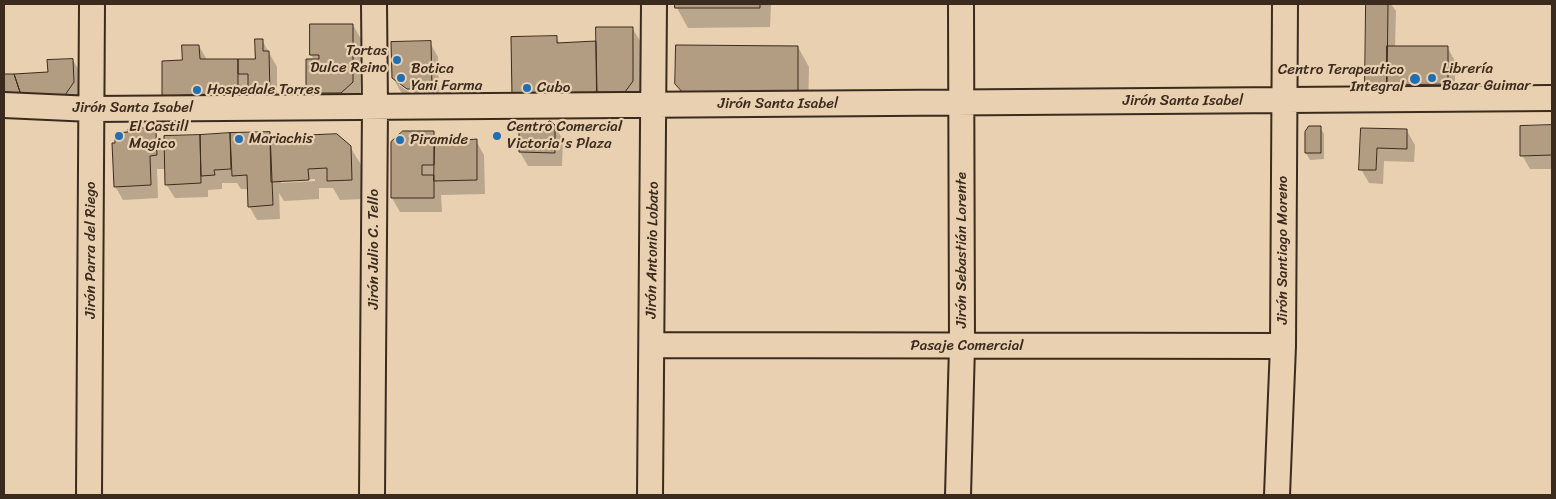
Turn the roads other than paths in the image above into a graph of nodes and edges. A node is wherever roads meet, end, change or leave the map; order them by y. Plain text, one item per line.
1 (92, 4) edge
2 (374, 4) edge
3 (654, 4) edge
4 (961, 4) edge
5 (1285, 4) edge
6 (1552, 98) edge
7 (1284, 100) junction
8 (960, 102) junction
9 (4, 105) edge
10 (654, 105) junction
11 (375, 107) junction
12 (92, 109) junction
13 (652, 345) junction
14 (962, 346) junction
15 (1283, 346) junction
16 (89, 495) edge
17 (372, 495) edge
18 (650, 495) edge
19 (958, 495) edge
20 (1277, 495) edge

1 - 12 street, Jirón Parra del Riego
2 - 11 street, Jirón Julio C. Tello
3 - 10 street, Jirón Antonio Lobato
4 - 8 street, Jirón Sebastián Lorente
5 - 7 street, Jirón Santiago Moreno
6 - 7 street, Jirón Santa Isabel
7 - 8 street, Jirón Santa Isabel
7 - 15 street, Jirón Santiago Moreno
8 - 10 street, Jirón Santa Isabel
8 - 14 street, Jirón Sebastián Lorente
9 - 12 street, Jirón Santa Isabel
10 - 11 street, Jirón Santa Isabel
10 - 13 street, Jirón Antonio Lobato
11 - 12 street, Jirón Santa Isabel
11 - 17 street, Jirón Julio C. Tello
12 - 16 street, Jirón Parra del Riego
13 - 14 street, Pasaje Comercial
13 - 18 street, Jirón Antonio Lobato
14 - 15 street, Pasaje Comercial
14 - 19 street, Jirón Sebastián Lorente
15 - 20 street, Jirón Santiago Moreno

